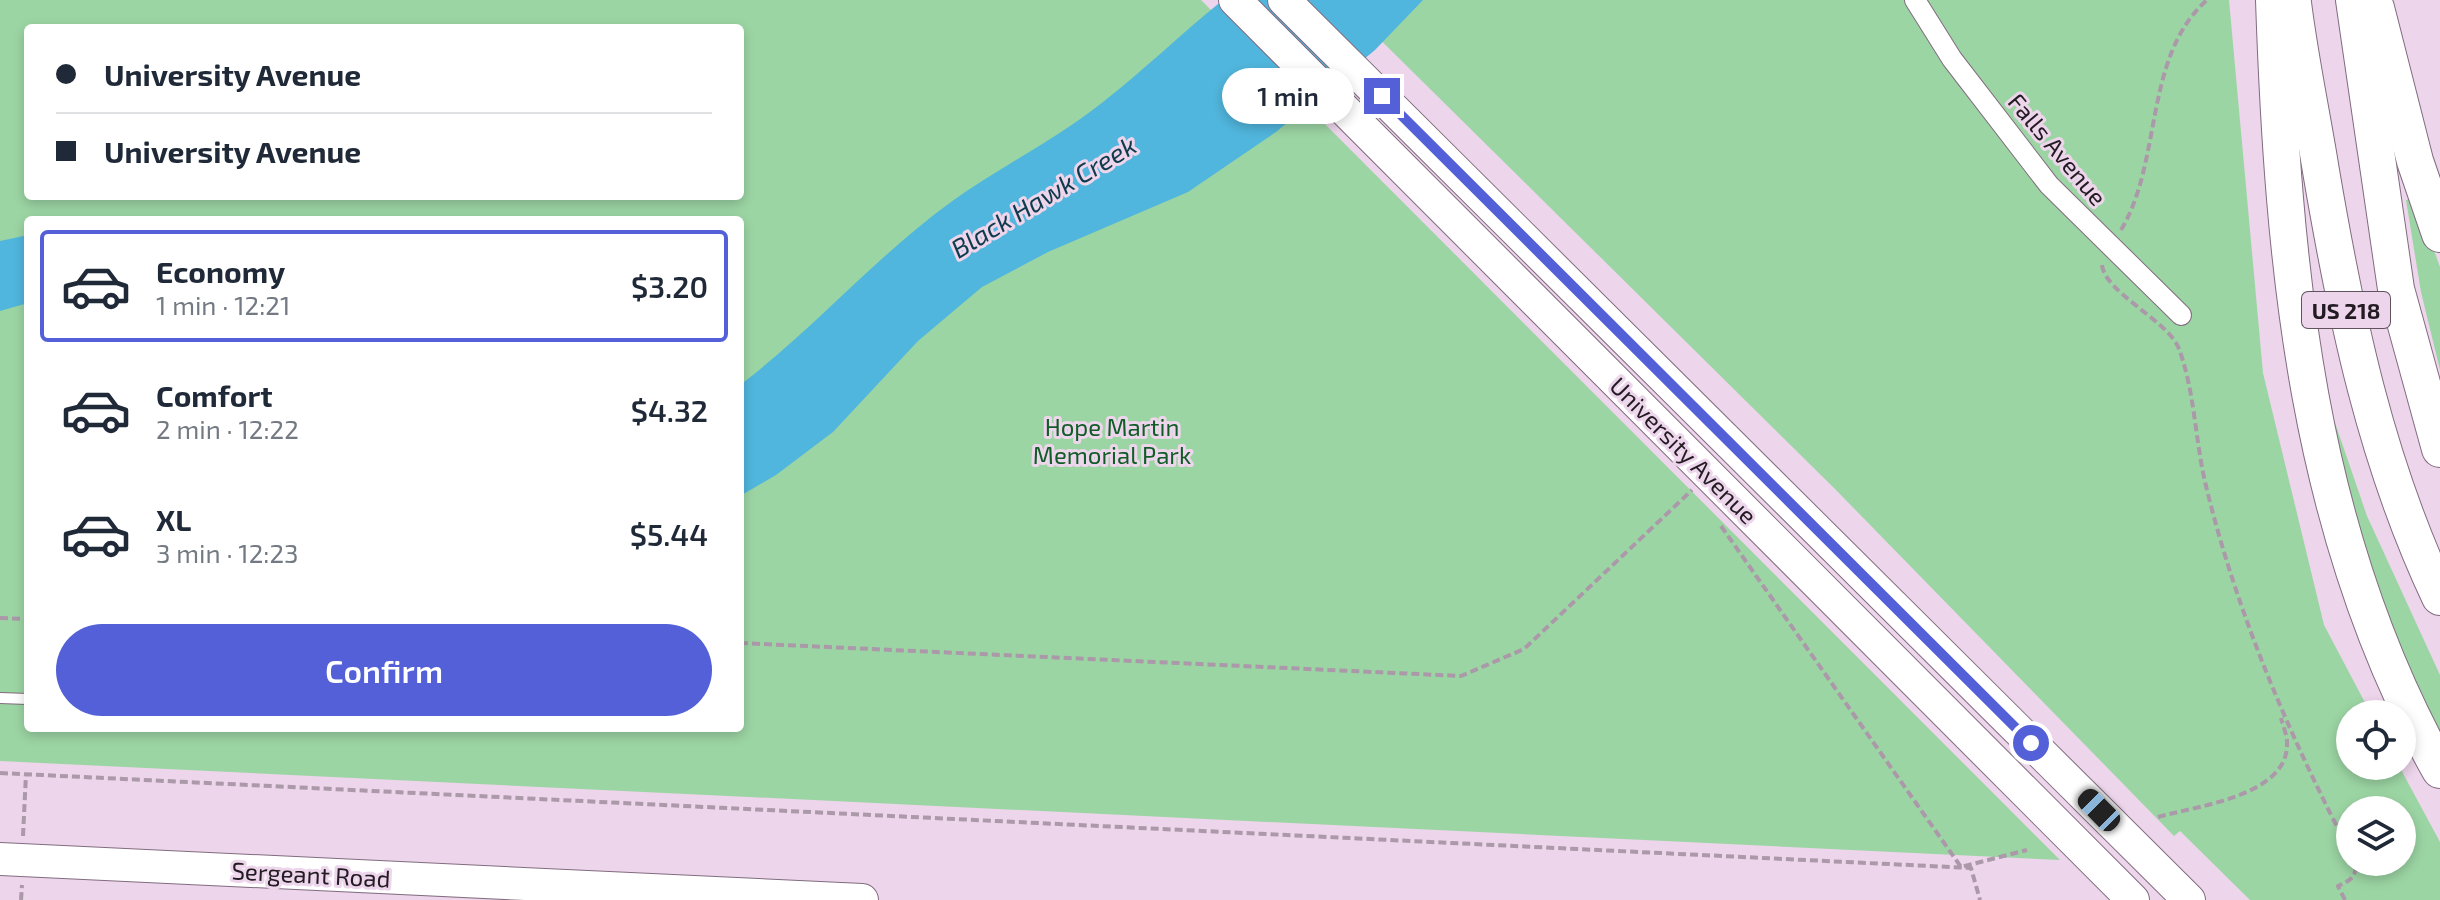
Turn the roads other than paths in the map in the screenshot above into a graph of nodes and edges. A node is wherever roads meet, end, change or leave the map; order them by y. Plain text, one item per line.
1 (1235, 0) edge
2 (1284, 0) edge
3 (1915, 0) edge
4 (2354, 0) edge
5 (2374, 0) edge
6 (2284, 7) edge
7 (2440, 234) edge
8 (2181, 315) dead end
9 (2440, 449) edge
10 (2440, 597) edge
11 (0, 698) edge
12 (24, 699) edge
13 (2440, 770) edge
14 (0, 859) edge
15 (862, 900) edge
16 (2133, 900) edge
17 (2189, 900) edge

1 - 16 main road, University Avenue
2 - 17 main road, University Avenue
3 - 8 street, Falls Avenue
4 - 9 highway, US 218
5 - 7 highway
6 - 10 highway, US 218
6 - 13 highway
11 - 12 lane
14 - 15 main road, Sergeant Road

